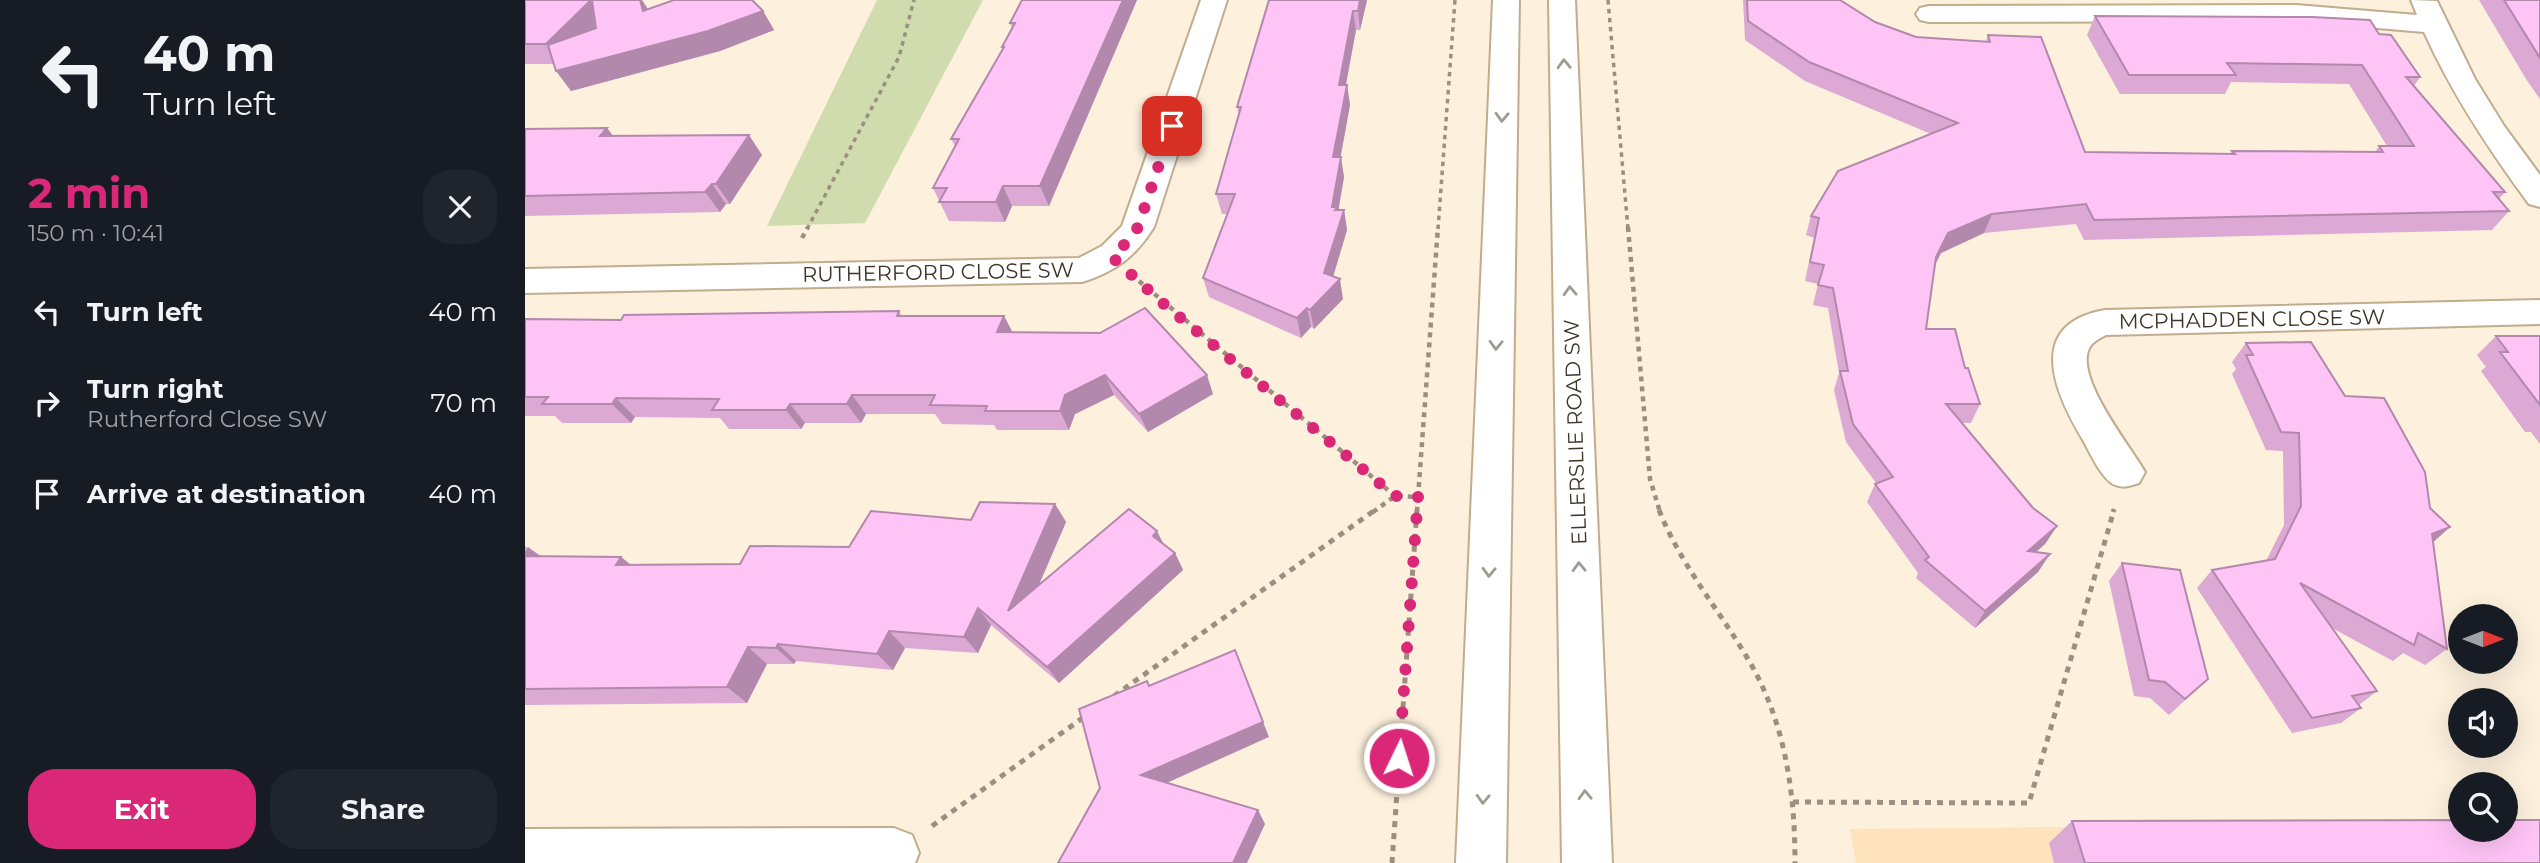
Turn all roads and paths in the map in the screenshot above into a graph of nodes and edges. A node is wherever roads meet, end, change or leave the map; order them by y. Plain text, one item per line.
1 (914, 0) edge
2 (1214, 0) edge
3 (1455, 0) edge
4 (1506, 0) edge
5 (1562, 0) edge
6 (1608, 0) edge
7 (2428, 13) edge
8 (1929, 14) dead end
9 (2540, 197) edge
10 (1112, 257) junction
11 (781, 275) junction
12 (525, 281) edge
13 (2540, 312) edge
14 (2125, 472) joint
15 (1395, 496) junction
16 (1418, 497) junction
17 (1104, 703) edge
18 (1093, 711) edge
19 (1793, 802) junction
20 (894, 853) joint
21 (525, 854) edge
22 (1392, 863) edge
23 (1481, 863) edge
24 (1587, 863) edge
25 (1795, 863) edge

1 - 11 path
2 - 10 street, RUTHERFORD CLOSE SW
3 - 16 path
4 -> 23 street
24 -> 5 street, ELLERSLIE ROAD SW
6 - 19 path
7 - 8 street
7 - 9 street
10 - 11 street, RUTHERFORD CLOSE SW
10 - 15 path
11 - 12 street, RUTHERFORD CLOSE SW
13 - 14 street, MCPHADDEN CLOSE SW
14 - 19 path
15 - 16 path
15 - 17 path
16 - 22 path
18 - 20 path
19 - 25 path
20 - 21 street

